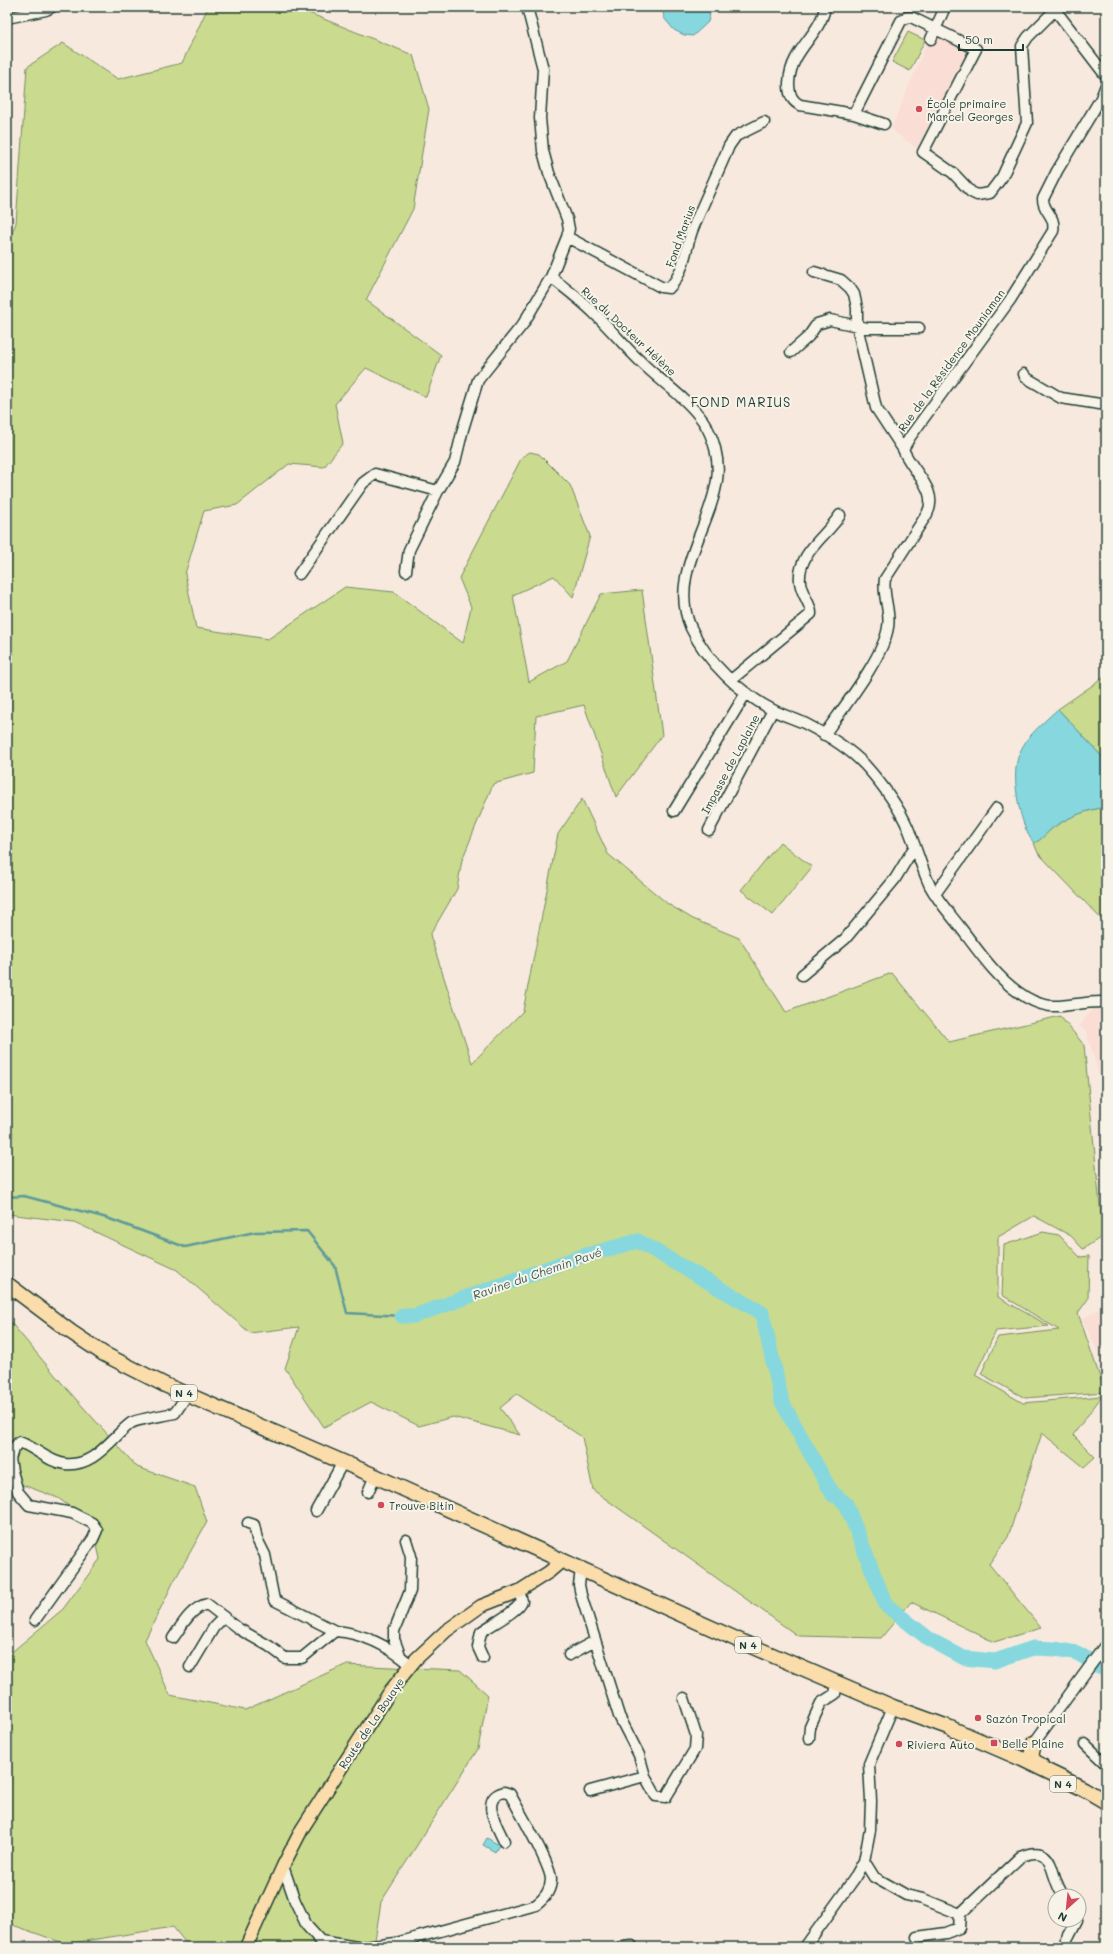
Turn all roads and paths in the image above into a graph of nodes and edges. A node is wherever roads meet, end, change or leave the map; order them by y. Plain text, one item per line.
1 (52, 7) edge
2 (527, 7) edge
3 (825, 7) edge
4 (945, 7) edge
5 (1055, 8) edge
6 (7, 18) edge
7 (935, 29) junction
8 (931, 38) dead end
9 (1106, 76) edge
10 (1106, 85) edge
11 (854, 114) junction
12 (764, 122) dead end
13 (884, 124) dead end
14 (567, 237) junction
15 (814, 272) dead end
16 (551, 277) junction
17 (857, 326) junction
18 (919, 328) dead end
19 (791, 352) dead end
20 (1024, 374) dead end
21 (1106, 406) edge
22 (903, 450) junction
23 (438, 491) junction
24 (840, 515) dead end
25 (406, 571) dead end
26 (299, 574) dead end
27 (731, 680) junction
28 (746, 693) junction
29 (773, 710) junction
30 (824, 735) junction
31 (997, 808) dead end
32 (674, 811) dead end
33 (709, 830) dead end
34 (915, 846) junction
35 (935, 894) junction
36 (802, 975) dead end
37 (1106, 1002) edge
38 (7, 1284) edge
39 (187, 1395) junction
40 (343, 1462) junction
41 (375, 1476) junction
42 (368, 1492) dead end
43 (316, 1511) dead end
44 (248, 1522) dead end
45 (406, 1540) dead end
46 (563, 1560) junction
47 (581, 1569) junction
48 (518, 1591) junction
49 (224, 1617) junction
50 (35, 1620) dead end
51 (335, 1631) junction
52 (173, 1638) dead end
53 (595, 1641) junction
54 (1106, 1644) edge
55 (400, 1655) junction
56 (569, 1655) dead end
57 (483, 1658) dead end
58 (411, 1665) junction
59 (190, 1667) dead end
60 (837, 1683) junction
61 (684, 1698) dead end
62 (893, 1707) junction
63 (917, 1714) junction
64 (809, 1738) dead end
65 (1034, 1743) junction
66 (1085, 1744) dead end
67 (997, 1748) junction
68 (1106, 1764) edge
69 (645, 1776) junction
70 (1063, 1779) junction
71 (590, 1791) dead end
72 (1106, 1802) edge
73 (1106, 1806) edge
74 (504, 1841) dead end
75 (864, 1861) junction
76 (283, 1866) junction
77 (1059, 1888) edge
78 (960, 1914) junction
79 (1073, 1928) edge
80 (917, 1937) dead end
81 (323, 1944) edge
82 (246, 1947) edge
83 (357, 1947) edge
84 (364, 1947) edge
85 (805, 1947) edge
86 (1063, 1947) edge

1 - 6 street
2 - 14 street
3 - 11 street
4 - 7 street
5 - 7 street
5 - 9 street
7 - 8 street
7 - 11 street
10 - 22 street, Rue de la Résidence Mouniaman
11 - 13 street
12 - 14 street, Fond Marius
14 - 16 street
15 - 17 street
16 - 23 street
16 - 27 street, Rue du Docteur Hélène
17 - 18 street
17 - 19 street
17 - 22 street
20 - 21 street
22 - 30 street, Rue de la Résidence Mouniaman
23 - 25 street
23 - 26 street
24 - 27 street
27 - 28 street, Rue du Docteur Hélène
28 - 29 street, Rue du Docteur Hélène
28 - 32 street
29 - 30 street, Rue du Docteur Hélène
29 - 33 street, Impasse de Laplaine
30 - 34 street, Rue du Docteur Hélène
31 - 35 street
34 - 35 street, Rue du Docteur Hélène
34 - 36 street
35 - 37 street, Rue du Docteur Hélène
38 - 39 highway, N 4
39 - 40 highway, N 4
39 - 50 street
40 - 41 highway, N 4
40 - 43 street
41 - 42 street
41 - 46 highway, N 4
44 - 51 street
45 - 55 street
46 - 47 highway, N 4
46 - 48 main road, Route de La Bouaye
47 - 53 street
47 - 60 highway, N 4
48 - 57 street
48 - 58 main road, Route de La Bouaye
49 - 51 street
49 - 52 street
49 - 59 street
51 - 55 street
53 - 56 street
53 - 69 street
54 - 65 street
55 - 58 street
58 - 76 main road, Route de La Bouaye
60 - 62 highway, N 4
60 - 64 street
61 - 69 street
62 - 63 highway, N 4
62 - 75 street
63 - 67 highway, N 4
63 - 73 highway, N 4
65 - 67 highway
65 - 70 highway
66 - 68 street
67 - 70 highway, N 4
69 - 71 street
70 - 72 highway, N 4
74 - 84 street
75 - 78 street
75 - 85 street
76 - 81 street
76 - 82 main road, Route de La Bouaye
77 - 78 street
78 - 80 street
79 - 86 street
81 - 83 street

